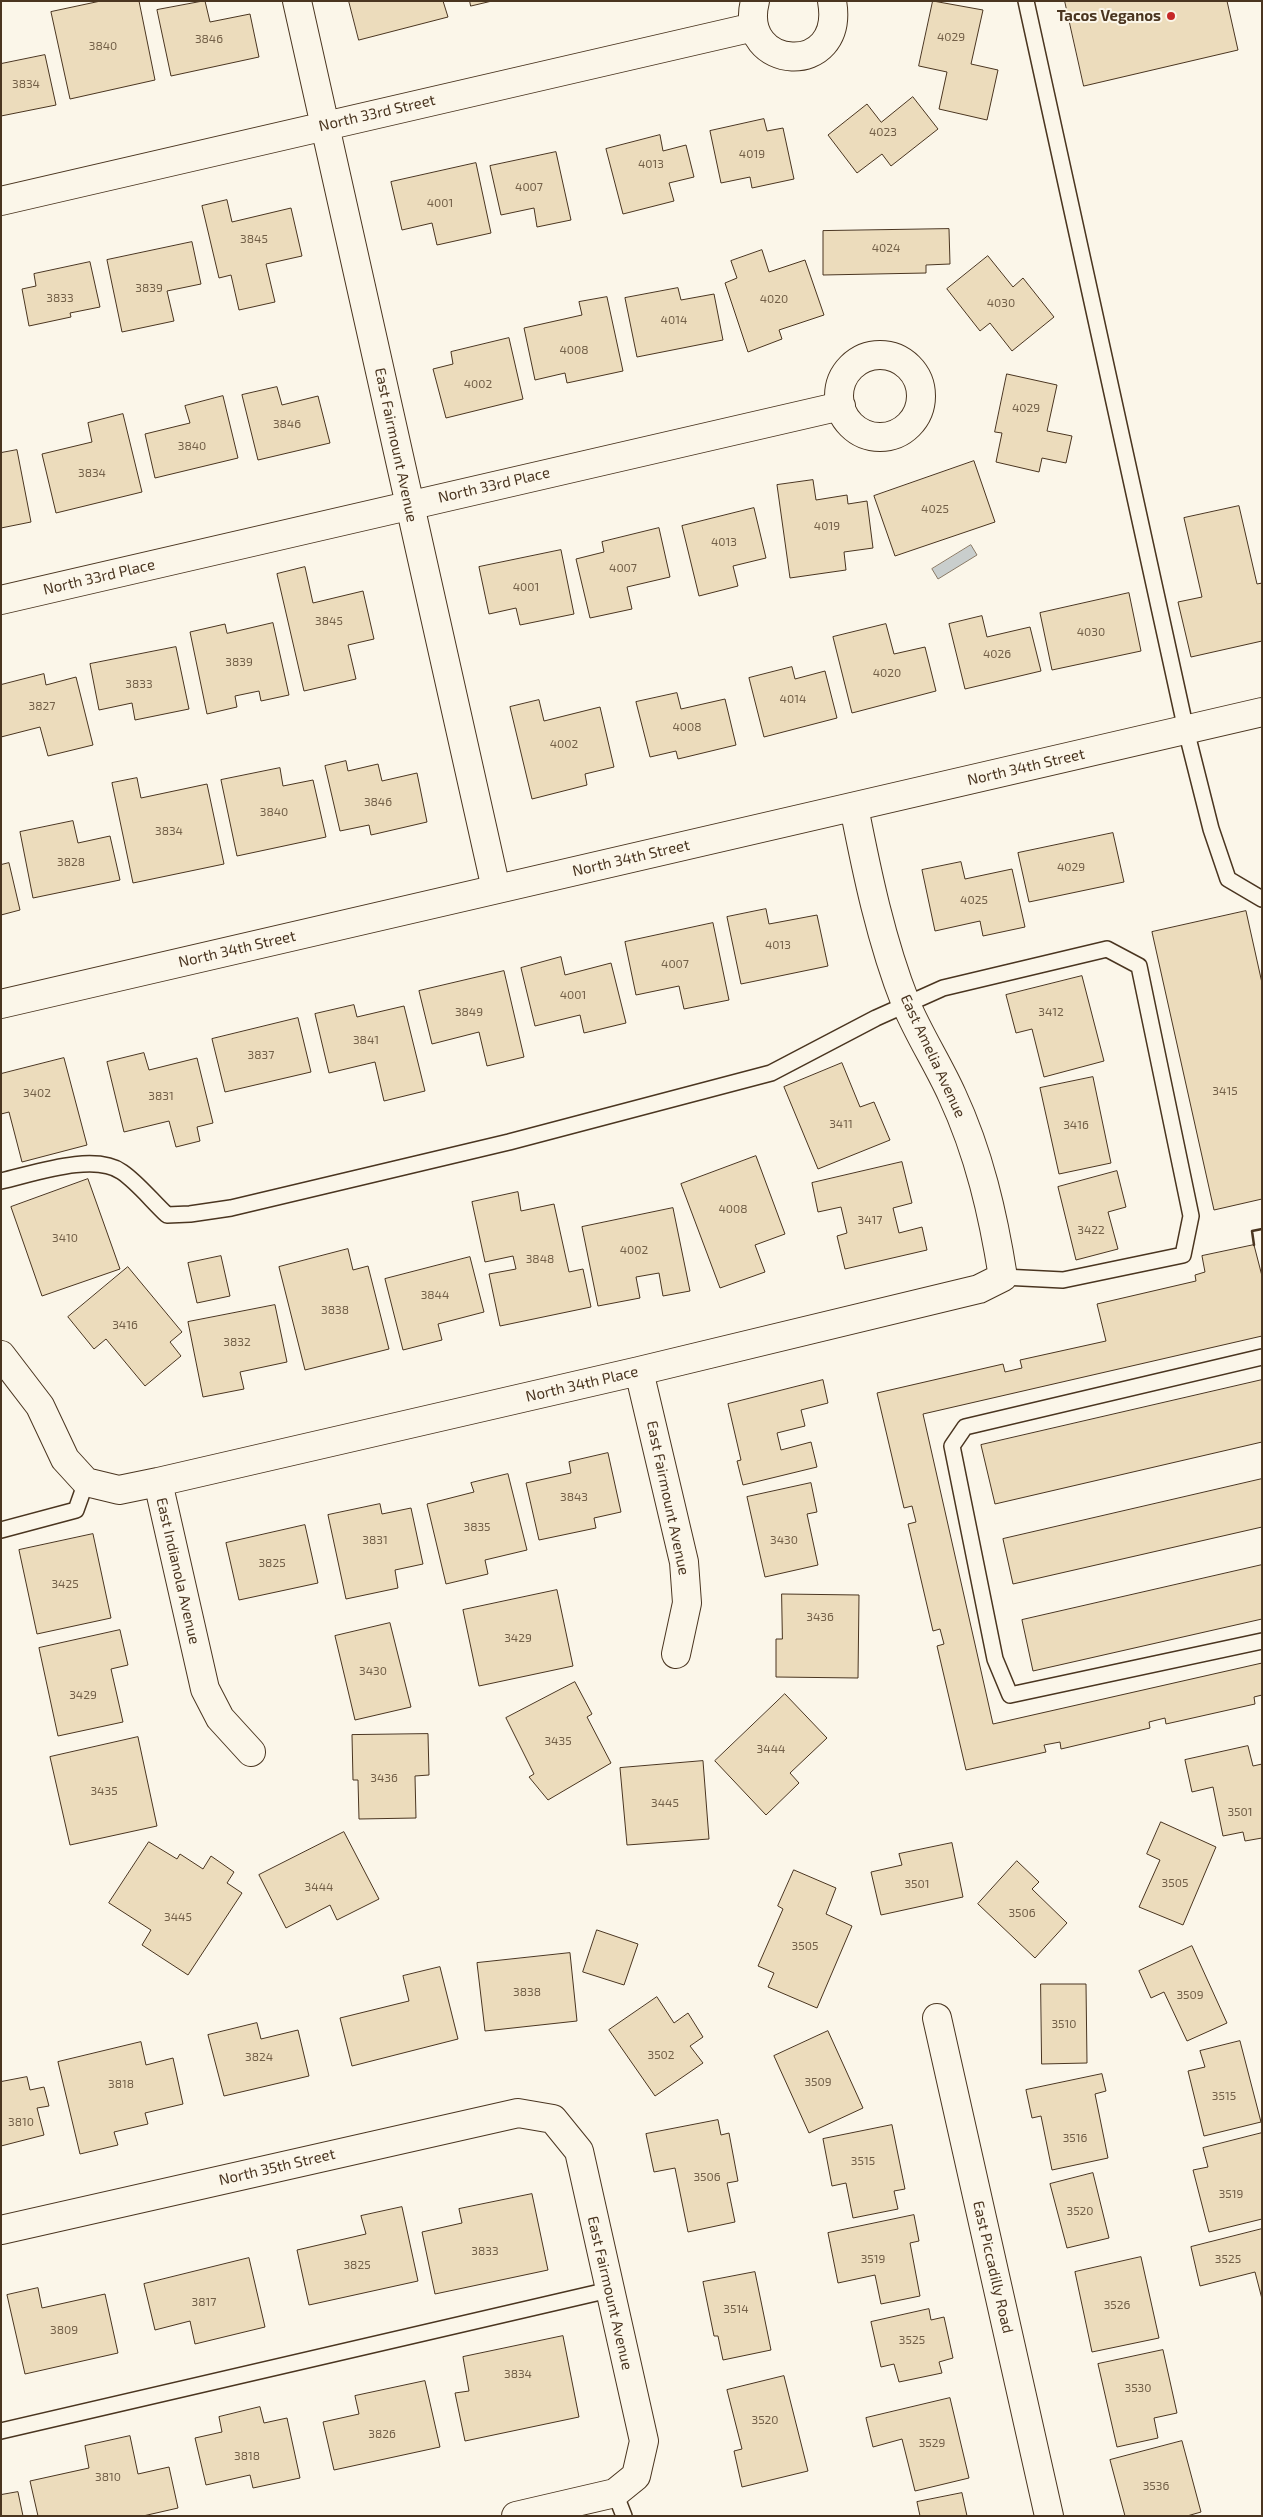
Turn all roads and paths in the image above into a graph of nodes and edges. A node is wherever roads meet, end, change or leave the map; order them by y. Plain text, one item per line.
1 (297, 1) edge
2 (832, 1) edge
3 (1026, 1) edge
4 (755, 14) edge
5 (326, 125) junction
6 (1, 201) edge
7 (841, 406) dead end
8 (409, 505) junction
9 (1, 600) edge
10 (1262, 712) edge
11 (1186, 730) junction
12 (854, 807) junction
13 (496, 889) junction
14 (1262, 899) edge
15 (1, 1004) edge
16 (906, 1004) junction
17 (1, 1181) edge
18 (1003, 1277) junction
19 (1, 1355) edge
20 (1262, 1357) edge
21 (639, 1371) junction
22 (86, 1482) junction
23 (158, 1482) junction
24 (1, 1530) edge
25 (1262, 1641) edge
26 (676, 1654) dead end
27 (251, 1752) dead end
28 (937, 2018) dead end
29 (553, 2119) joint
30 (1, 2230) edge
31 (608, 2290) junction
32 (1, 2431) edge
33 (620, 2504) edge
34 (516, 2516) edge
35 (1049, 2516) edge

1 - 5 street, East Fairmount Avenue
2 - 4 street, North 33rd Street
3 - 11 lane
4 - 5 street, North 33rd Street
5 - 6 street, North 33rd Street
5 - 8 street, East Fairmount Avenue
7 - 8 street, North 33rd Place
8 - 9 street, North 33rd Place
8 - 13 street, East Fairmount Avenue
10 - 11 street, North 34th Street
11 - 12 street, North 34th Street
11 - 14 lane
12 - 13 street, North 34th Street
12 - 16 street, East Amelia Avenue
13 - 15 street, North 34th Street
16 - 17 lane
16 - 18 street, East Amelia Avenue
16 - 18 lane
18 - 21 street, North 34th Place
19 - 22 street
20 - 25 lane
21 - 23 street, North 34th Place
21 - 26 street, East Fairmount Avenue
22 - 23 street, East Indianola Avenue
22 - 24 lane
23 - 27 street, East Indianola Avenue
28 - 35 street, East Piccadilly Road
29 - 30 street, North 35th Street
29 - 31 street, East Fairmount Avenue
31 - 32 lane
31 - 33 street, East Fairmount Avenue
33 - 34 street

